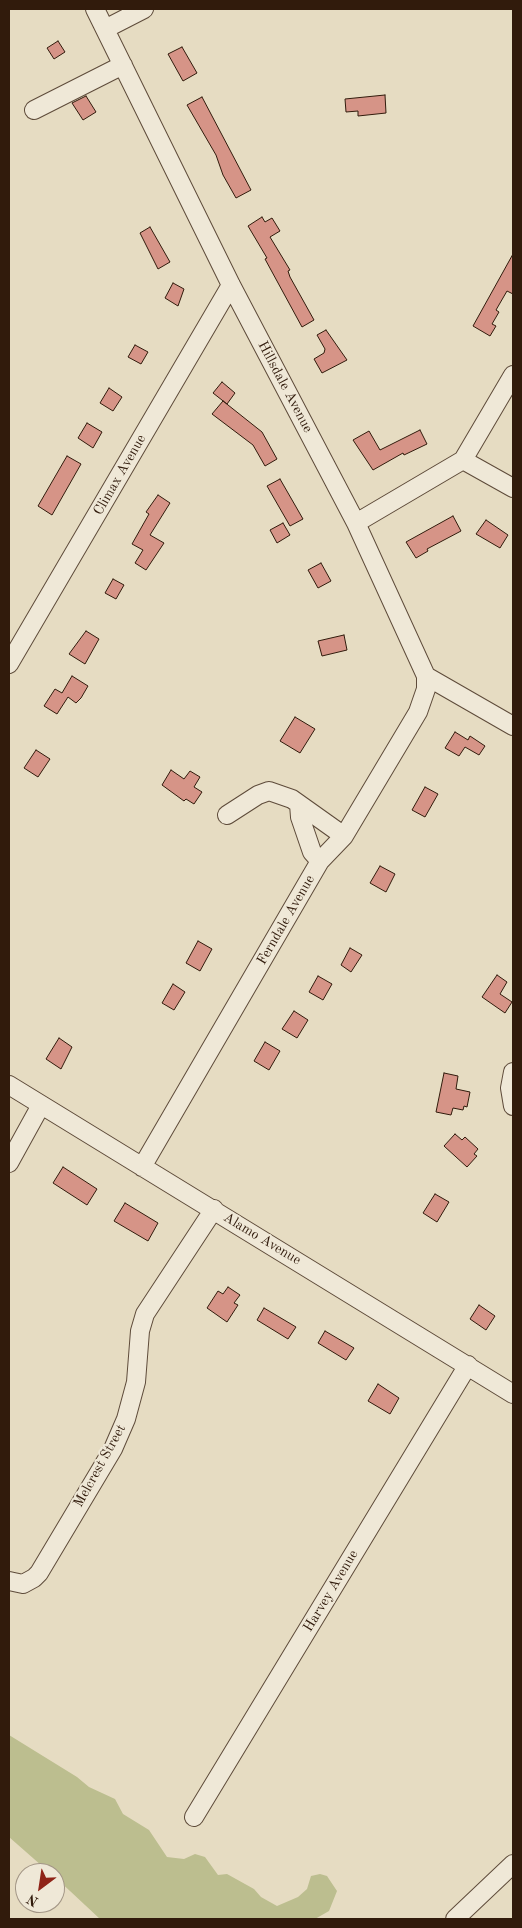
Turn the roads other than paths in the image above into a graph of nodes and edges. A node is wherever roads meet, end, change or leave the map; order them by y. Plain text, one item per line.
1 (95, 9) edge
2 (144, 9) edge
3 (105, 28) junction
4 (123, 65) junction
5 (34, 110) dead end
6 (231, 285) junction
7 (513, 375) edge
8 (464, 460) junction
9 (513, 488) edge
10 (356, 522) junction
11 (9, 664) edge
12 (426, 676) junction
13 (513, 726) edge
14 (299, 804) junction
15 (228, 814) dead end
16 (344, 836) junction
17 (320, 861) junction
18 (513, 1072) edge
19 (9, 1085) edge
20 (41, 1105) junction
21 (513, 1106) edge
22 (9, 1163) edge
23 (142, 1167) junction
24 (214, 1209) junction
25 (468, 1364) junction
26 (513, 1394) edge
27 (9, 1581) edge
28 (194, 1817) dead end
29 (513, 1864) edge
30 (455, 1919) edge

1 - 3 street, Hillsdale Avenue
2 - 3 street
3 - 4 street, Hillsdale Avenue
4 - 5 street
4 - 6 street, Hillsdale Avenue
6 - 10 street, Hillsdale Avenue
6 - 11 street, Climax Avenue
7 - 8 street
8 - 9 street
8 - 10 street
10 - 12 street, Hillsdale Avenue
12 - 13 street
12 - 16 street, Ferndale Avenue
14 - 15 street
14 - 16 street
14 - 17 street
16 - 17 street, Ferndale Avenue
17 - 23 street, Ferndale Avenue
18 - 21 street
19 - 20 street, Alamo Avenue
20 - 22 street
20 - 23 street, Alamo Avenue
23 - 24 street, Alamo Avenue
24 - 25 street, Alamo Avenue
24 - 27 street, Melcrest Street
25 - 26 street, Alamo Avenue
25 - 28 street, Harvey Avenue
29 - 30 street

